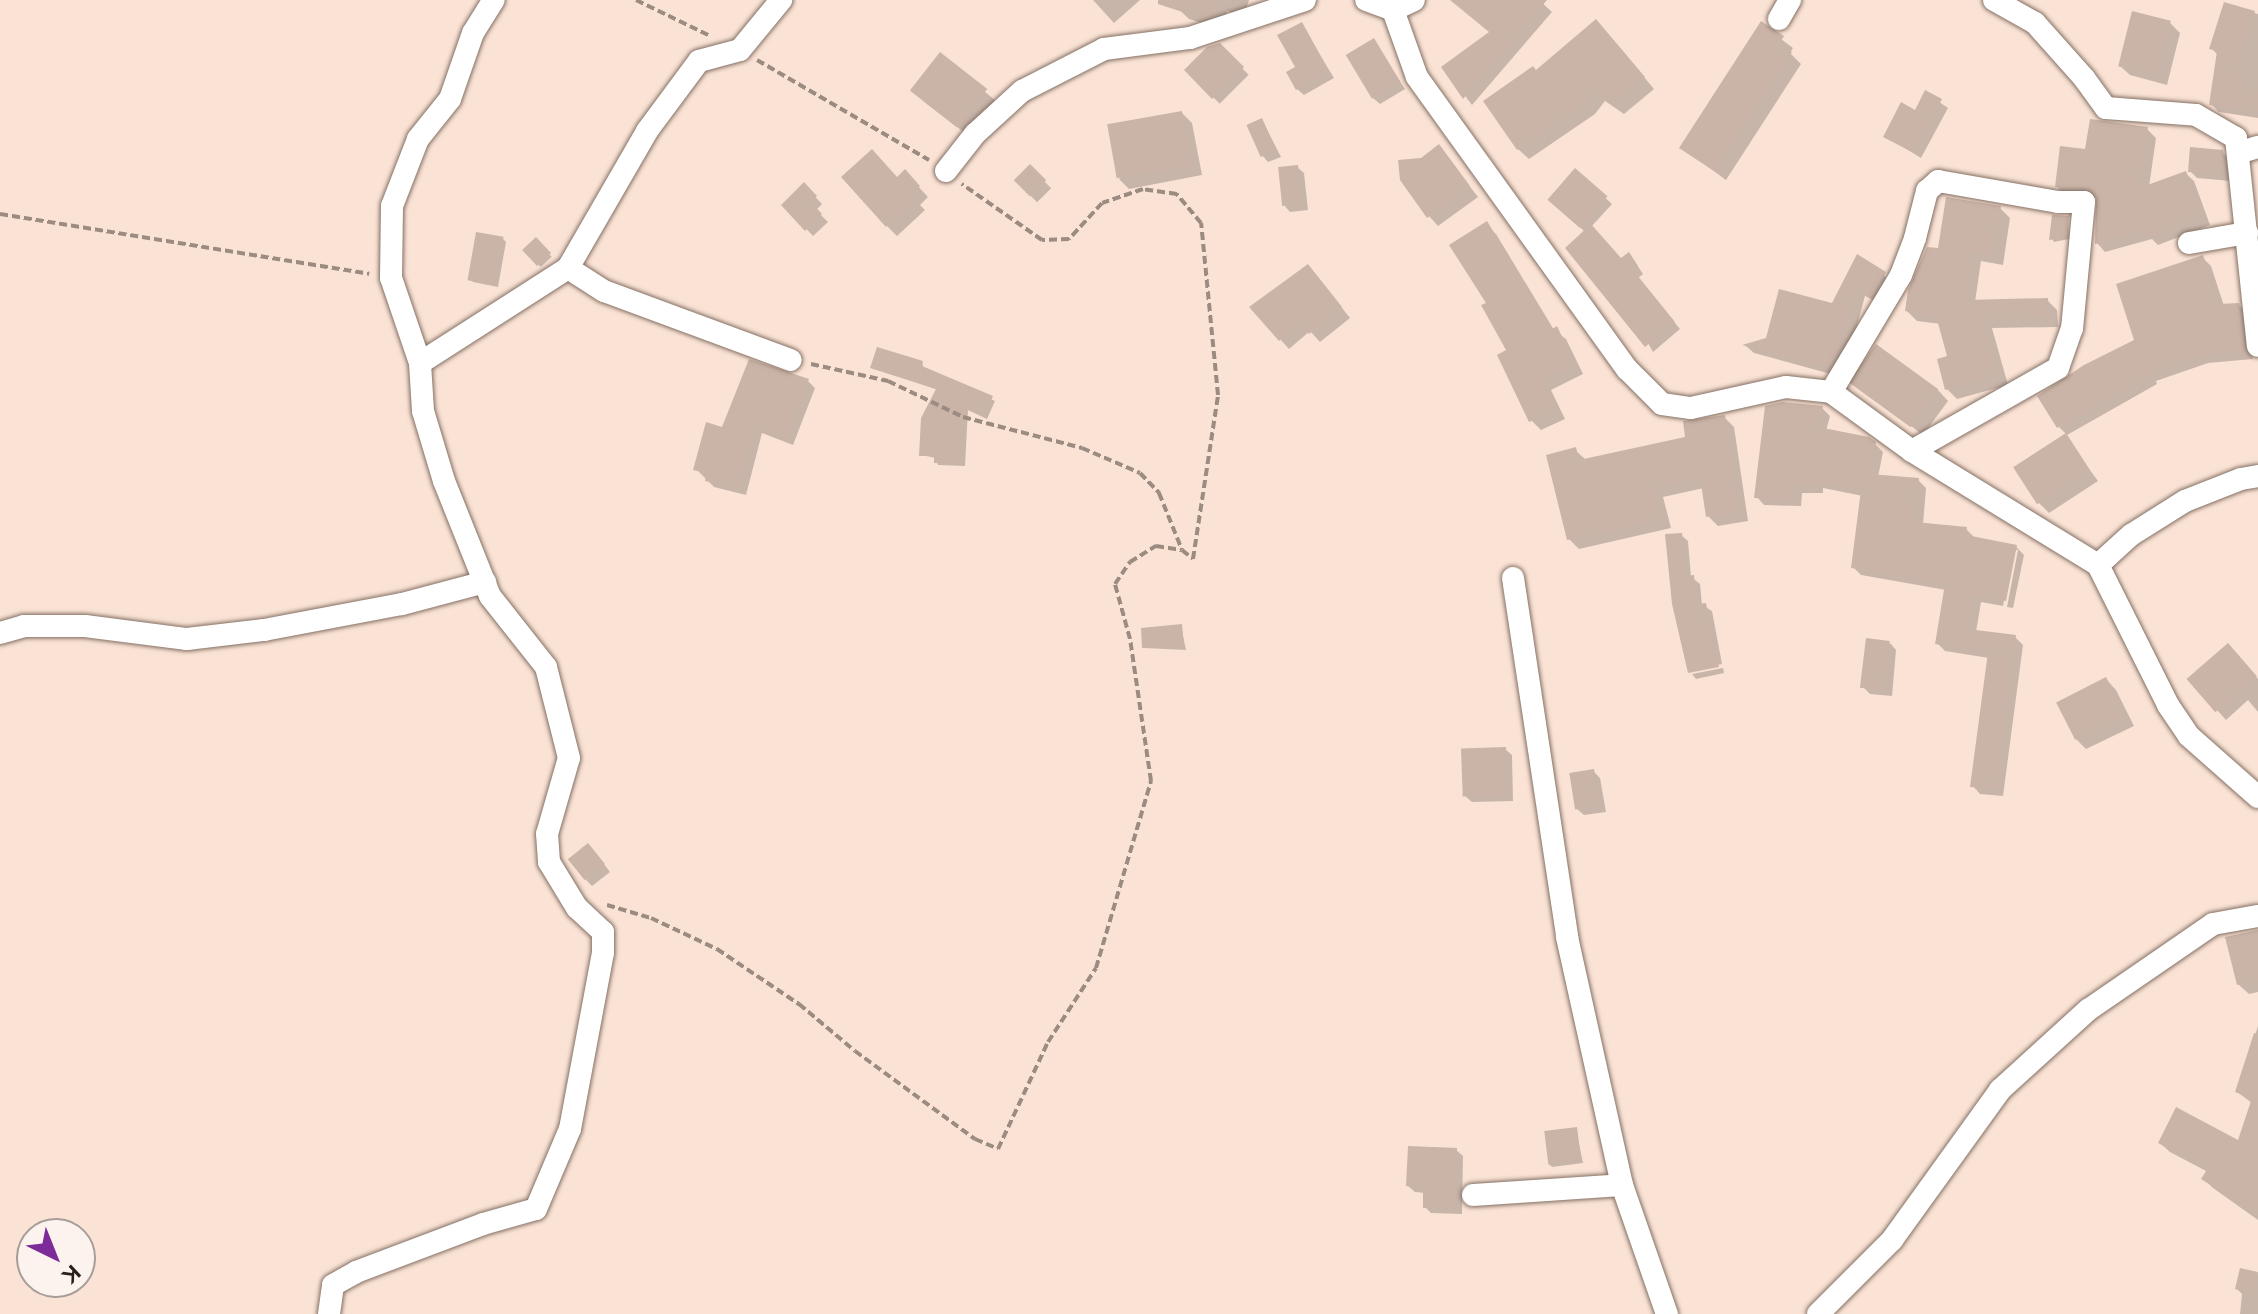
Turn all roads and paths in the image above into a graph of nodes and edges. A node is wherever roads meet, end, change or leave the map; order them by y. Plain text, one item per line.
1 (494, 0) edge
2 (636, 0) edge
3 (781, 0) edge
4 (1305, 0) edge
5 (1366, 0) edge
6 (1414, 0) edge
7 (1994, 0) edge
8 (1393, 10) junction
9 (740, 50) junction
10 (2248, 150) edge
11 (946, 171) junction
12 (0, 214) edge
13 (2247, 233) junction
14 (2189, 243) dead end
15 (568, 268) junction
16 (391, 278) junction
17 (2258, 346) edge
18 (791, 360) joint
19 (420, 363) junction
20 (1831, 392) junction
21 (1912, 451) junction
22 (2258, 476) edge
23 (1182, 550) junction
24 (2098, 565) junction
25 (1513, 578) dead end
26 (485, 582) junction
27 (0, 633) edge
28 (2253, 783) edge
29 (577, 908) junction
30 (2258, 916) edge
31 (1622, 1185) junction
32 (1473, 1195) dead end
33 (329, 1314) edge
34 (1667, 1314) edge
35 (1818, 1314) edge

1 - 16 street
2 - 9 path
3 - 9 street
4 - 11 street
5 - 8 street
6 - 8 street
7 - 10 street
8 - 20 street
9 - 11 path
9 - 15 street
10 - 13 street
11 - 23 path
12 - 16 path
13 - 14 street
13 - 17 street
15 - 18 street
15 - 19 street
16 - 19 street
18 - 23 path
19 - 26 street
20 - 21 street
20 - 21 street
21 - 24 street
22 - 24 street
23 - 29 path
24 - 28 street
25 - 31 street
26 - 27 street
26 - 29 street
29 - 33 street
30 - 35 street
31 - 32 street
31 - 34 street

